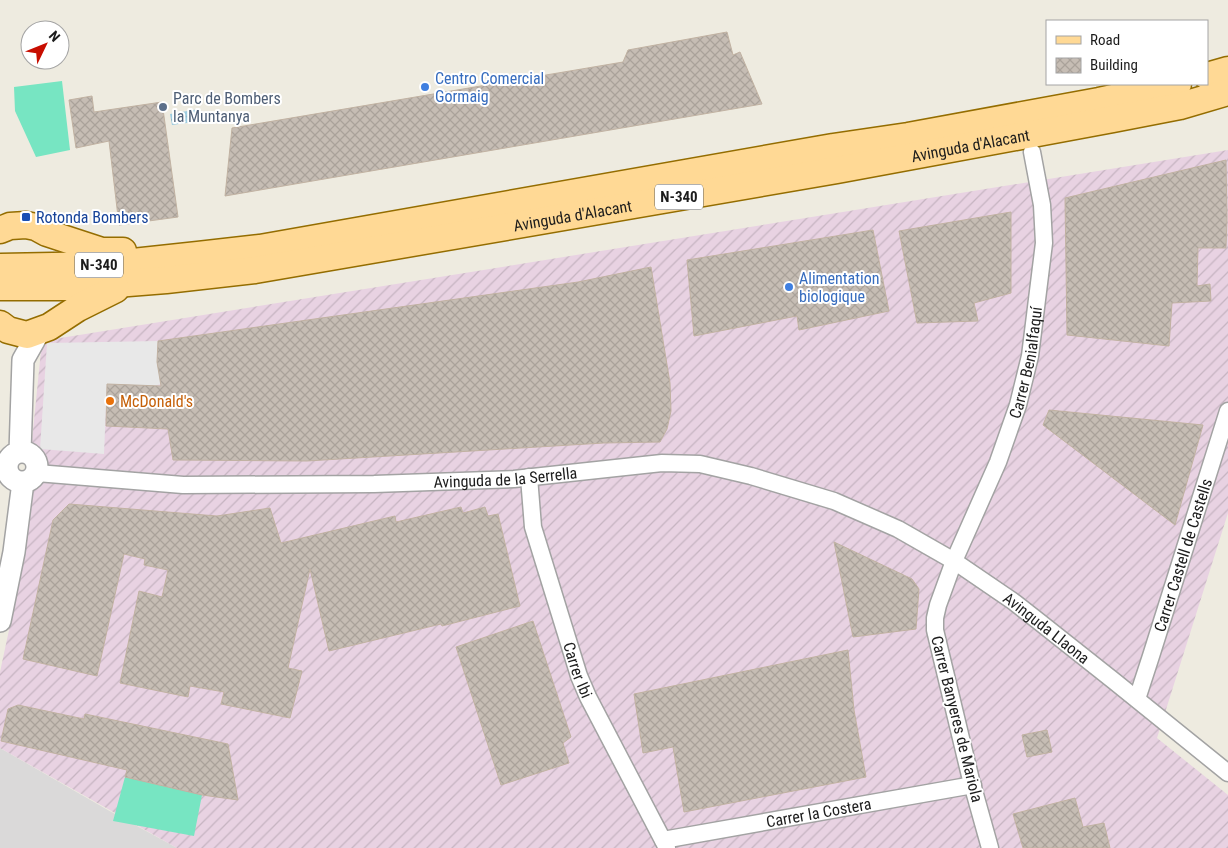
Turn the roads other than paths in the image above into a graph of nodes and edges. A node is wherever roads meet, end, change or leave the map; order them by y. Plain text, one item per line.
1 (1228, 70) edge
2 (1208, 76) edge
3 (1173, 85) edge
4 (1228, 92) edge
5 (1032, 152) dead end
6 (0, 230) edge
7 (47, 233) junction
8 (198, 255) junction
9 (0, 267) edge
10 (61, 277) junction
11 (126, 284) junction
12 (0, 287) edge
13 (2, 326) edge
14 (44, 328) junction
15 (23, 360) junction
16 (1228, 411) edge
17 (9, 461) edge
18 (30, 477) junction
19 (529, 477) junction
20 (954, 561) junction
21 (0, 621) edge
22 (1137, 699) junction
23 (1228, 773) edge
24 (973, 786) junction
25 (665, 844) edge
26 (990, 848) edge

1 - 2 main road
3 - 8 main road, Avinguda d'Alacant / N-340
4 - 11 main road, Avinguda d'Alacant / N-340
5 - 20 street, Carrer Benialfaquí
6 - 7 main road
7 - 8 main road
7 - 10 main road
8 - 10 main road, Avinguda d'Alacant / N-340
9 - 10 main road, Avinguda d'Alacant / N-340
10 - 11 main road, Avinguda d'Alacant / N-340
10 - 12 main road, Avinguda d'Alacant / N-340
10 - 14 main road
11 - 14 main road
13 - 14 main road
13 - 15 street
14 - 15 street
15 - 17 street
16 - 22 street, Carrer Castell de Castells
17 - 18 street
18 - 19 street, Avinguda de la Serrella
18 - 21 street
19 - 20 street, Avinguda de la Serrella
19 - 25 street, Carrer Ibi
20 - 22 street, Avinguda Llaona
20 - 24 street, Carrer Banyeres de Mariola
22 - 23 street, Avinguda Llaona
24 - 25 street, Carrer la Costera
24 - 26 street, Carrer Banyeres de Mariola

